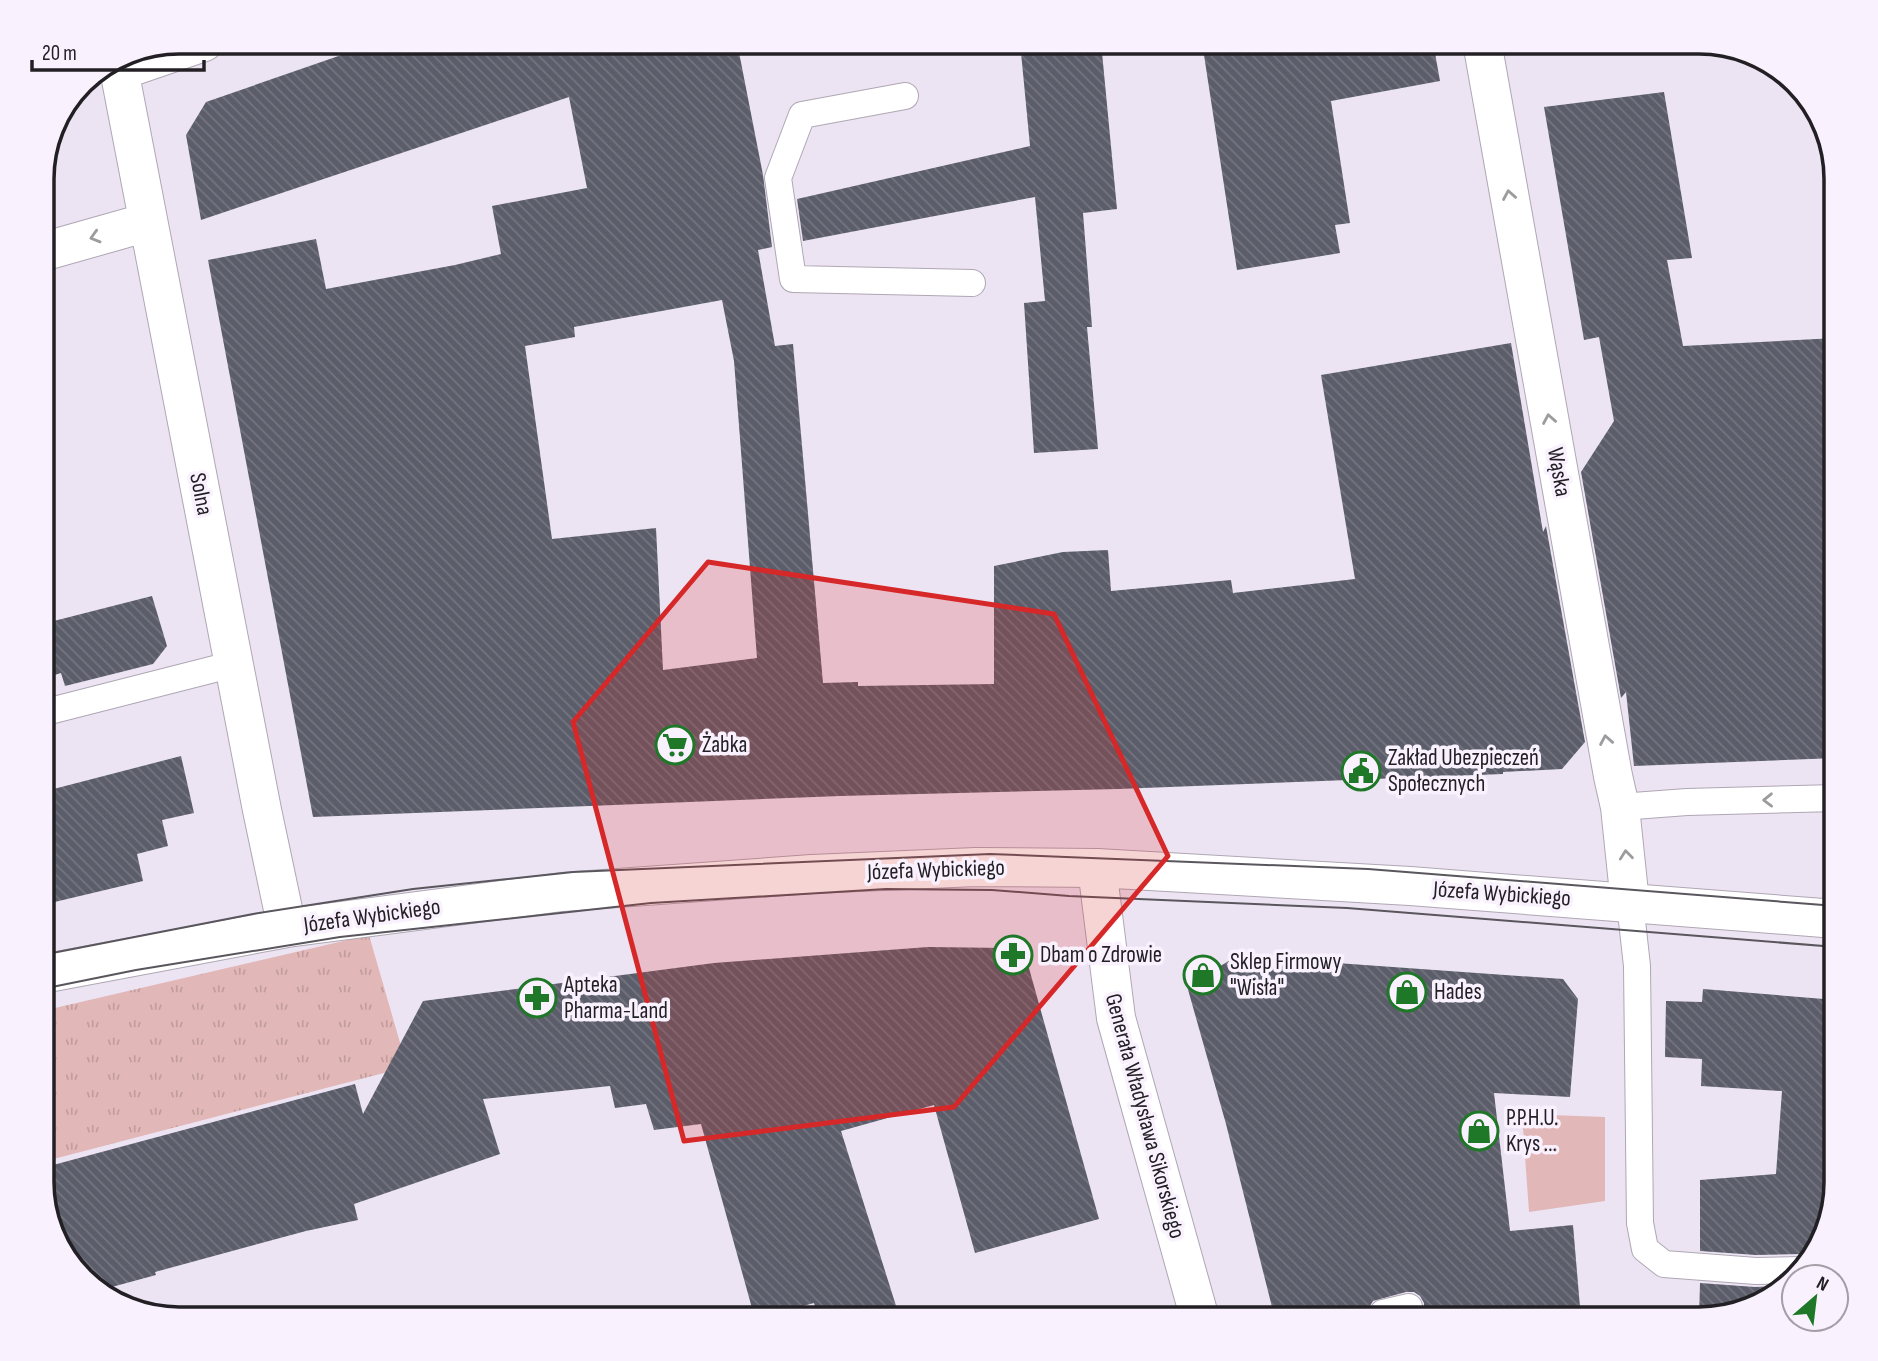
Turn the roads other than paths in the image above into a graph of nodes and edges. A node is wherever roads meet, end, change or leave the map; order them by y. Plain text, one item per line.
1 (1484, 54) edge
2 (119, 70) edge
3 (905, 96) dead end
4 (148, 222) junction
5 (55, 248) edge
6 (972, 283) dead end
7 (234, 664) junction
8 (55, 710) edge
9 (1824, 798) edge
10 (1620, 807) junction
11 (1097, 868) junction
12 (1630, 903) junction
13 (1824, 918) edge
14 (287, 928) junction
15 (55, 972) edge
16 (1780, 1270) edge
17 (1197, 1307) edge

10 -> 1 street, Wąska
2 - 4 street, Solna
3 - 6 lane
4 -> 5 street
4 - 7 street, Solna
7 - 8 lane
7 - 14 street, Solna
9 -> 10 lane
12 -> 10 street, Wąska
11 - 12 street, Józefa Wybickiego
11 - 14 street, Józefa Wybickiego
11 - 17 street, Generała Władysława Sikorskiego
12 - 13 street, Józefa Wybickiego
12 - 16 lane
14 - 15 street, Józefa Wybickiego

